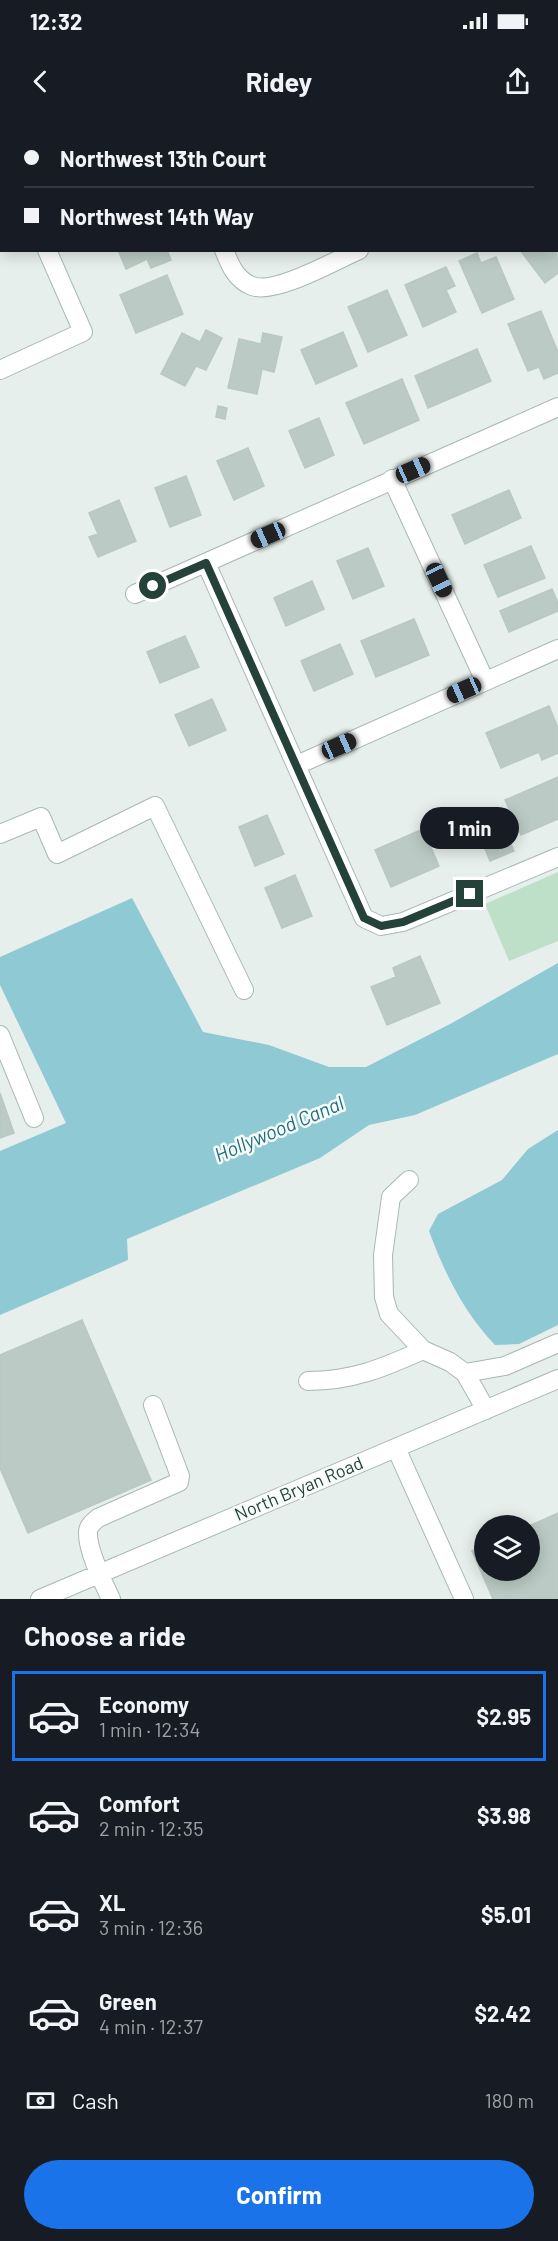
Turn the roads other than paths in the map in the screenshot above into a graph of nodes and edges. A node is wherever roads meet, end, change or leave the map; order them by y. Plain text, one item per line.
1 (48, 252) edge
2 (225, 252) edge
3 (354, 252) edge
4 (0, 370) edge
5 (558, 407) edge
6 (392, 479) junction
7 (206, 563) junction
8 (135, 594) dead end
9 (558, 649) edge
10 (485, 681) junction
11 (297, 765) junction
12 (0, 834) edge
13 (558, 857) edge
14 (244, 990) dead end
15 (0, 1035) edge
16 (34, 1118) dead end
17 (409, 1180) dead end
18 (558, 1343) edge
19 (423, 1350) junction
20 (465, 1373) junction
21 (558, 1379) edge
22 (308, 1381) dead end
23 (153, 1405) dead end
24 (486, 1410) junction
25 (396, 1448) junction
26 (99, 1573) junction
27 (40, 1599) edge
28 (111, 1599) edge
29 (464, 1599) edge

1 - 4 street
2 - 3 street
5 - 6 street
6 - 7 street
6 - 10 street
7 - 8 street
7 - 11 street
9 - 10 street
10 - 11 street
11 - 13 street
12 - 14 street
15 - 16 street
17 - 19 street
18 - 20 street
19 - 20 street
19 - 22 street
20 - 24 street
21 - 24 street, North Bryan Road
23 - 26 street
24 - 25 street, North Bryan Road
25 - 26 street, North Bryan Road
25 - 29 street
26 - 27 street, North Bryan Road
26 - 28 street

